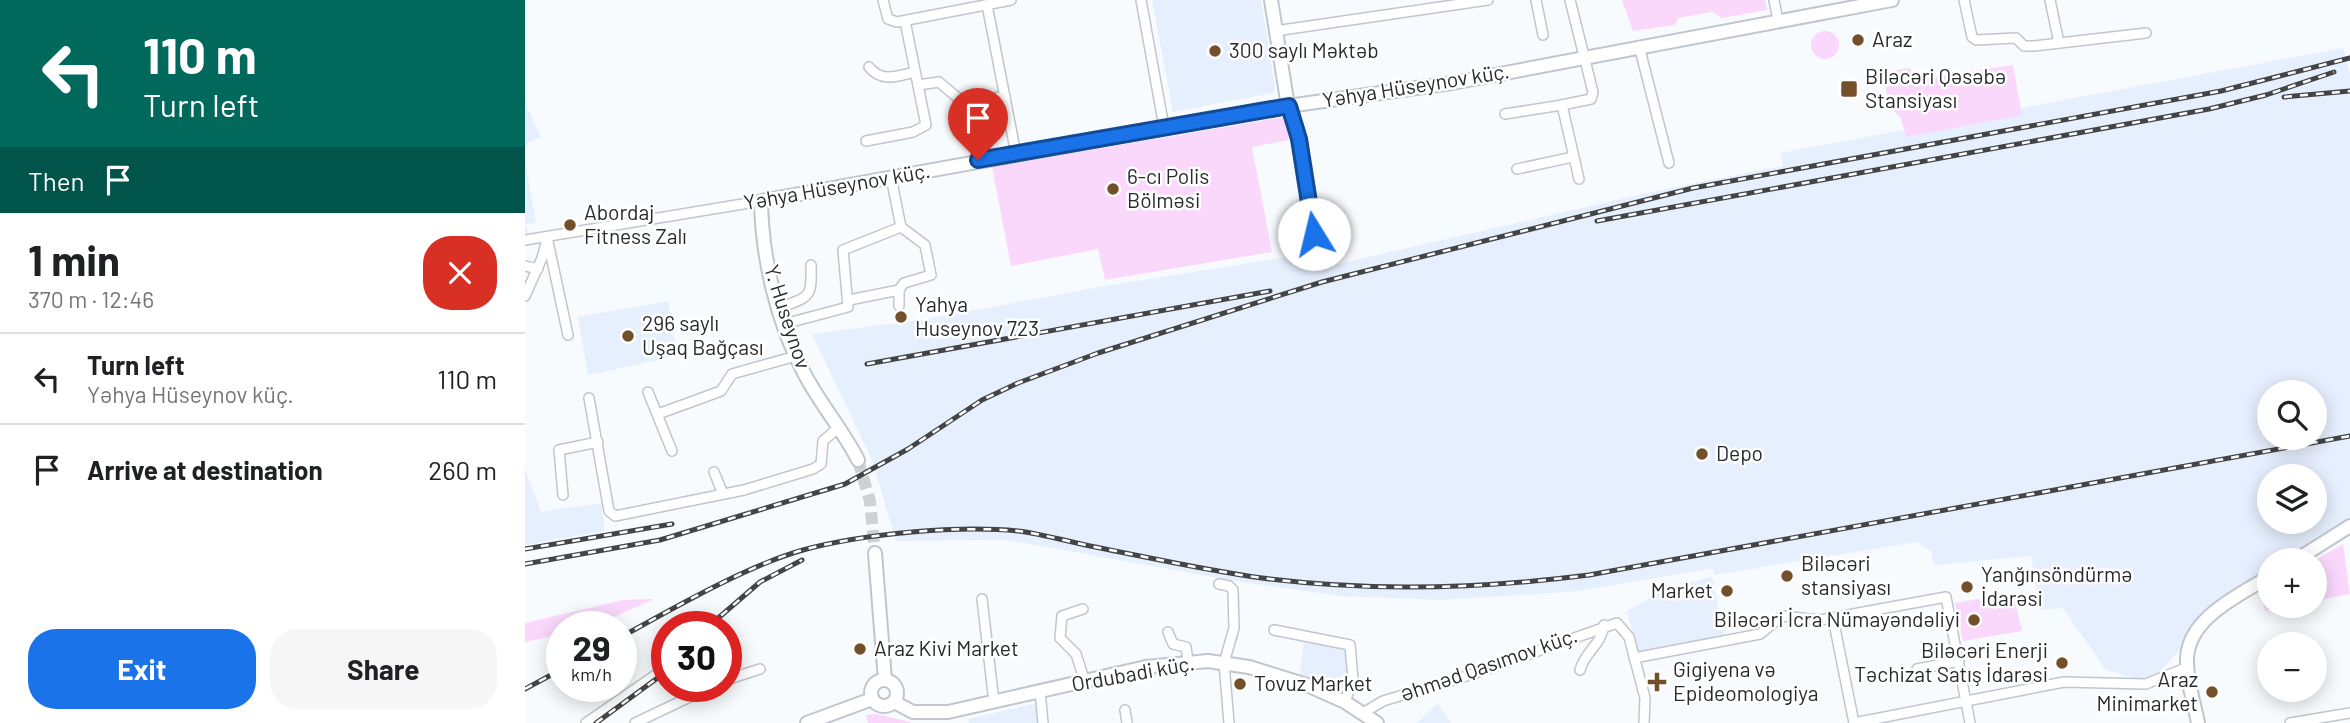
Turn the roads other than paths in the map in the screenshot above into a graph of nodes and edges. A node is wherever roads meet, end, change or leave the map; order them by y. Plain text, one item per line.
1 (883, 0) edge
2 (1010, 0) edge
3 (1141, 0) edge
4 (1271, 0) edge
5 (1487, 0) edge
6 (1536, 0) edge
7 (1570, 0) edge
8 (1774, 0) edge
9 (1892, 0) edge
10 (1964, 0) edge
11 (2050, 0) edge
12 (1459, 2) edge
13 (987, 5) junction
14 (1778, 21) junction
15 (901, 22) junction
16 (1275, 31) junction
17 (2146, 33) dead end
18 (1543, 35) dead end
19 (2059, 43) junction
20 (1639, 46) junction
21 (1587, 56) junction
22 (869, 67) dead end
23 (915, 72) junction
24 (918, 85) junction
25 (1005, 96) junction
26 (965, 104) junction
27 (1562, 105) junction
28 (1289, 106) junction
29 (1505, 114) dead end
30 (1164, 127) junction
31 (866, 141) dead end
32 (1016, 153) junction
33 (1573, 157) junction
34 (978, 160) junction
35 (1669, 163) dead end
36 (1517, 169) dead end
37 (891, 177) junction
38 (1579, 179) dead end
39 (761, 201) junction
40 (901, 227) junction
41 (1314, 234) dead end
42 (547, 237) junction
43 (525, 240) edge
44 (811, 265) dead end
45 (525, 266) edge
46 (538, 269) junction
47 (899, 290) junction
48 (525, 296) edge
49 (849, 300) junction
50 (899, 306) dead end
51 (779, 308) junction
52 (784, 324) junction
53 (568, 335) dead end
54 (796, 356) junction
55 (648, 392) dead end
56 (589, 398) dead end
57 (658, 414) junction
58 (838, 428) junction
59 (598, 442) junction
60 (672, 451) dead end
61 (858, 460) tunnel mouth
62 (714, 472) dead end
63 (723, 494) junction
64 (563, 495) dead end
65 (2350, 526) edge
66 (2315, 548) edge
67 (875, 553) tunnel mouth
68 (1219, 584) dead end
69 (2257, 584) edge
70 (982, 599) dead end
71 (1083, 608) dead end
72 (1833, 618) junction
73 (1604, 625) junction
74 (1274, 630) dead end
75 (1168, 632) dead end
76 (1634, 658) junction
77 (1188, 661) junction
78 (1959, 661) junction
79 (1224, 663) junction
80 (2188, 667) junction
81 (760, 669) dead end
82 (1917, 669) dead end
83 (1580, 670) dead end
84 (742, 675) edge
85 (651, 678) edge
86 (885, 680) junction
87 (1085, 681) junction
88 (1040, 691) junction
89 (871, 699) junction
90 (1966, 701) junction
91 (679, 702) edge
92 (894, 702) junction
93 (994, 702) junction
94 (1345, 702) junction
95 (1125, 710) dead end
96 (1363, 713) junction
97 (2350, 713) edge
98 (921, 718) edge
99 (586, 723) edge
100 (635, 723) edge
101 (807, 723) edge
102 (1042, 723) edge
103 (1127, 723) edge
104 (1227, 723) edge
105 (1377, 723) edge
106 (1644, 723) edge
107 (1854, 723) edge
108 (1971, 723) edge
109 (2198, 723) edge
110 (2290, 723) edge

1 - 15 street
2 - 13 street
3 - 30 street
4 - 16 main road
5 - 12 street
6 - 18 street
7 - 21 street
8 - 14 street
9 - 14 main road, Yəhya Hüseynov küç.
10 - 19 street
11 - 19 street
12 - 16 street
13 - 15 street
13 - 25 street
14 - 20 main road, Yəhya Hüseynov küç.
15 - 23 street
16 - 28 main road
17 - 19 street
20 - 21 main road, Yəhya Hüseynov küç.
20 - 35 street
21 - 27 street
21 - 28 main road, Yəhya Hüseynov küç.
22 - 23 street
23 - 24 street
24 - 26 street
24 - 31 street
25 - 26 street
25 - 32 street
26 - 34 street
27 - 29 street
27 - 33 street
28 - 30 main road, Yəhya Hüseynov küç.
28 - 41 street
30 - 32 main road, Yəhya Hüseynov küç.
32 - 34 main road, Yəhya Hüseynov küç.
33 - 36 street
33 - 38 street
34 - 37 main road, Yəhya Hüseynov küç.
37 - 39 main road, Yəhya Hüseynov küç.
37 - 40 street
39 - 42 street, Yəhya Hüseynov küç.
39 - 51 main road, Y. Huseynov
40 - 47 street
40 - 49 street
42 - 43 street, Yəhya Hüseynov küç.
42 - 46 street
42 - 53 street
44 - 51 street
45 - 46 street
46 - 48 street
47 - 49 street
47 - 50 street
49 - 52 street
51 - 52 main road, Y. Huseynov
52 - 54 main road, Y. Huseynov
54 - 57 street
54 - 58 main road, Y. Huseynov
55 - 57 street
56 - 59 street
57 - 60 street
58 - 61 main road, Y. Huseynov
58 - 63 street
59 - 63 street
59 - 64 street
62 - 63 street
65 - 66 main road
67 - 86 main road
68 - 79 street
69 - 80 main road
70 - 93 street
71 - 87 street
72 - 76 street
72 - 78 street
72 - 107 street
73 - 76 street, Əhməd Qasımov küç.
73 - 83 street
73 - 96 street, Əhməd Qasımov küç.
74 - 94 street
75 - 77 street
76 - 106 street
77 - 79 main road, Ordubadi küç.
77 - 87 main road, Ordubadi küç.
78 - 82 street
78 - 90 street
79 - 94 main road, Ordubadi küç.
79 - 104 street
80 - 90 street
80 - 109 main road
81 - 84 street
85 - 99 street
86 - 89 main road
86 - 92 main road
87 - 88 main road, Ordubadi küç.
88 - 93 main road, Ordubadi küç.
88 - 102 street
89 - 92 main road
89 - 101 main road
90 - 107 street
90 - 108 street
91 - 100 street
92 - 98 main road
93 - 98 main road, Ordubadi küç.
94 - 96 main road, Ordubadi küç.
95 - 103 street
96 - 105 main road, Ordubadi küç.
97 - 110 street

